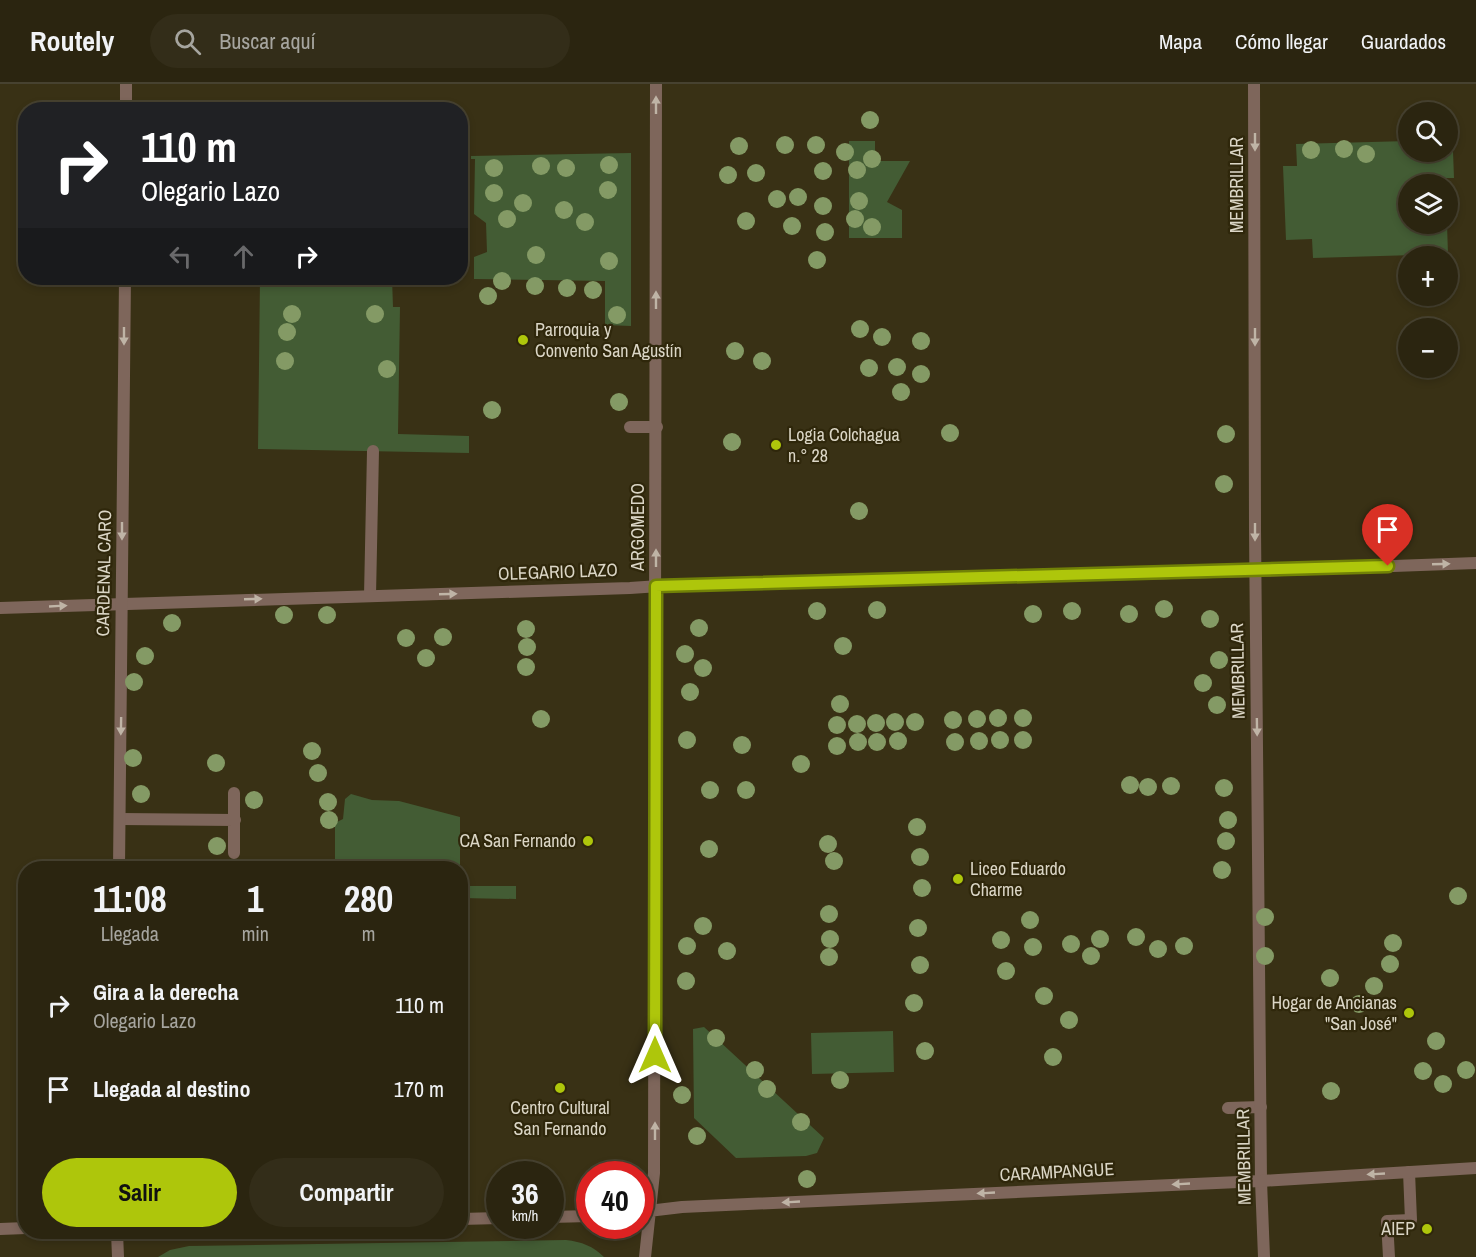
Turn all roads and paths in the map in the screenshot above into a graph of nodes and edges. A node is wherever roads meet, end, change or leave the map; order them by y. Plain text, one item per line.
1 (126, 84) edge
2 (656, 84) edge
3 (1254, 84) edge
4 (126, 102) edge
5 (125, 285) edge
6 (630, 427) dead end
7 (657, 427) junction
8 (373, 451) dead end
9 (1476, 563) edge
10 (1255, 571) junction
11 (656, 586) junction
12 (370, 596) junction
13 (122, 603) junction
14 (0, 608) edge
15 (234, 793) dead end
16 (120, 819) junction
17 (234, 820) junction
18 (234, 853) dead end
19 (119, 861) edge
20 (1261, 1107) junction
21 (1228, 1108) dead end
22 (1476, 1168) edge
23 (1409, 1172) junction
24 (654, 1173) edge
25 (1261, 1181) junction
26 (654, 1210) edge
27 (486, 1218) edge
28 (468, 1219) edge
29 (0, 1228) edge
30 (18, 1228) edge
31 (117, 1239) edge
32 (645, 1239) edge
33 (118, 1257) edge
34 (645, 1257) edge
35 (1264, 1257) edge
36 (1389, 1257) edge

1 - 4 street
7 -> 2 street, ARGOMEDO
3 -> 10 street, MEMBRILLAR
5 -> 13 street, CARDENAL CARO
6 - 7 street
11 -> 7 street, ARGOMEDO
8 - 12 street
10 -> 9 street, OLEGARIO LAZO
10 - 11 street, OLEGARIO LAZO
10 -> 20 street, MEMBRILLAR
12 -> 11 street, OLEGARIO LAZO
24 -> 11 street, ARGOMEDO
13 -> 12 street, OLEGARIO LAZO
14 -> 13 street, OLEGARIO LAZO
13 -> 16 street, CARDENAL CARO
15 - 17 street
16 - 17 street
16 - 19 street, CARDENAL CARO
17 - 18 street
20 - 21 street
20 - 25 street, MEMBRILLAR
22 - 23 street, CARAMPANGUE
23 -> 25 street, CARAMPANGUE
23 - 36 street
25 -> 26 street, CARAMPANGUE
25 - 35 street, MEMBRILLAR
27 - 28 street
29 - 30 street
31 - 33 street
32 - 34 street, ARGOMEDO

